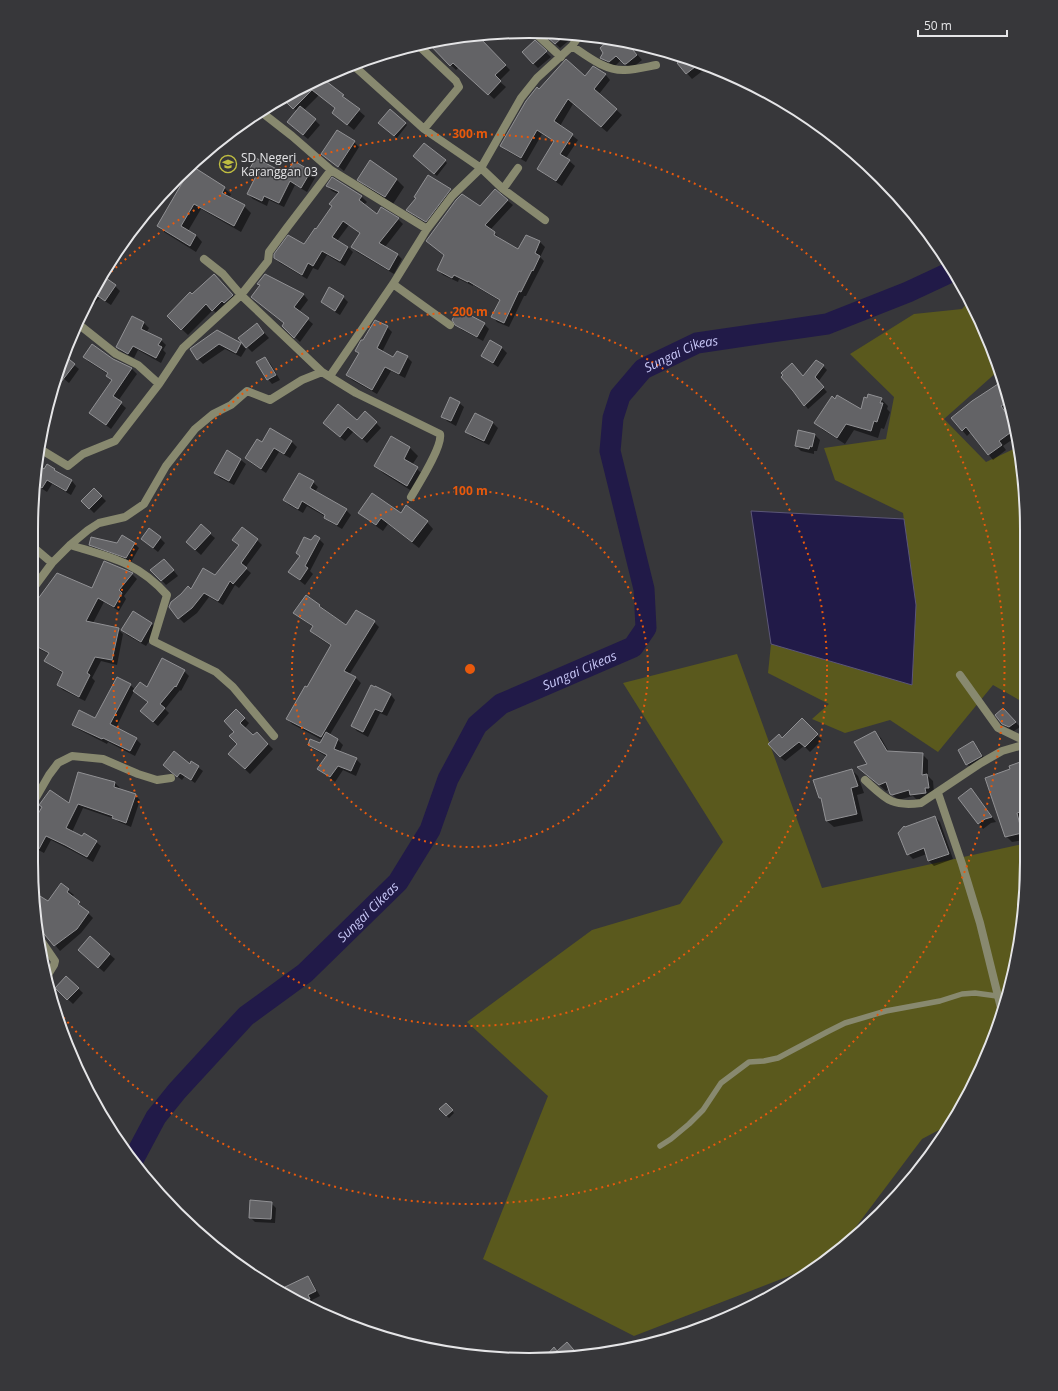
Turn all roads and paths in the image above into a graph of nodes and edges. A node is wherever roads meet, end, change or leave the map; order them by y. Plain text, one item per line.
1 (541, 38) edge
2 (576, 40) edge
3 (572, 46) junction
4 (423, 50) edge
5 (560, 57) junction
6 (656, 65) dead end
7 (358, 69) edge
8 (265, 115) edge
9 (424, 129) junction
10 (481, 168) junction
11 (518, 168) dead end
12 (331, 170) junction
13 (503, 189) junction
14 (545, 220) dead end
15 (427, 229) junction
16 (204, 259) dead end
17 (393, 284) junction
18 (241, 295) junction
19 (450, 325) dead end
20 (82, 327) edge
21 (322, 372) junction
22 (330, 376) junction
23 (159, 384) junction
24 (44, 451) edge
25 (411, 497) dead end
26 (70, 544) junction
27 (38, 551) edge
28 (52, 563) junction
29 (38, 582) edge
30 (960, 675) dead end
31 (274, 736) dead end
32 (1020, 739) edge
33 (1020, 746) edge
34 (171, 778) dead end
35 (865, 780) dead end
36 (938, 793) junction
37 (38, 795) edge
38 (45, 946) edge
39 (50, 971) edge
40 (997, 996) junction
41 (999, 1002) edge
42 (660, 1146) dead end

1 - 5 street
2 - 3 street
3 - 5 street
3 - 6 street
4 - 9 street
5 - 10 street
7 - 9 street
8 - 12 street
9 - 10 street
10 - 13 street
10 - 15 street
11 - 13 street
12 - 15 street
12 - 18 street
13 - 14 street
15 - 17 street
16 - 18 street
17 - 19 street
17 - 22 street
18 - 21 street
18 - 23 street
20 - 23 street
21 - 22 street
21 - 26 street
22 - 25 street
23 - 24 street
26 - 28 street
26 - 31 street
27 - 28 street
28 - 29 street
30 - 32 street
33 - 36 street
34 - 37 street
35 - 36 street
36 - 40 street
38 - 39 street
40 - 41 street
40 - 42 lane

